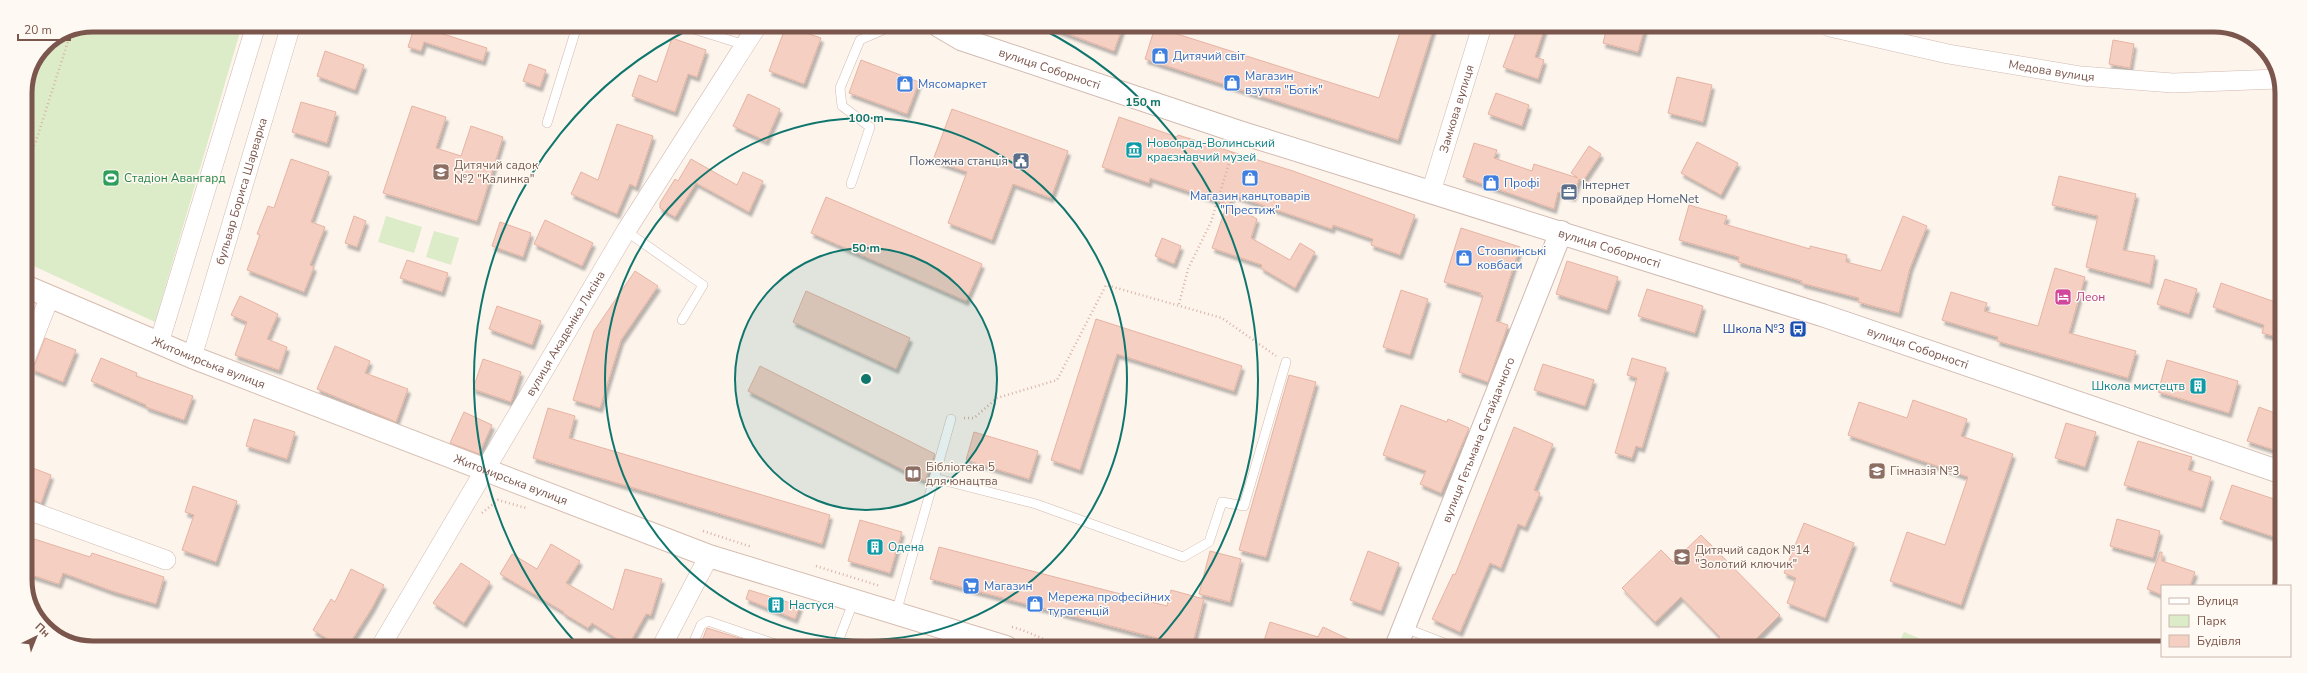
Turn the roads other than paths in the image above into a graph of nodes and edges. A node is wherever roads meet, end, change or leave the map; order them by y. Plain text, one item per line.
1 (254, 32) edge
2 (289, 32) edge
3 (575, 32) edge
4 (703, 32) edge
5 (753, 32) edge
6 (878, 32) edge
7 (949, 32) edge
8 (1480, 32) edge
9 (1853, 32) edge
10 (745, 45) junction
11 (2273, 79) edge
12 (547, 123) dead end
13 (851, 184) dead end
14 (1431, 192) junction
15 (626, 231) junction
16 (1561, 232) junction
17 (32, 289) edge
18 (50, 296) junction
19 (682, 320) dead end
20 (32, 342) edge
21 (159, 342) junction
22 (192, 357) junction
23 (1286, 362) road end
24 (952, 419) road end
25 (484, 470) junction
26 (2275, 470) edge
27 (934, 478) junction
28 (32, 511) edge
29 (709, 556) junction
30 (166, 560) dead end
31 (854, 600) junction
32 (899, 604) junction
33 (1400, 638) edge
34 (384, 641) edge
35 (665, 641) edge
36 (694, 641) edge
37 (766, 641) edge
38 (838, 641) edge
39 (991, 641) edge
40 (1418, 641) edge

1 - 21 street
2 - 22 street, бульвар Бориса Шарварка
3 - 12 lane
4 - 10 lane
5 - 10 street, вулиця Академіка Лисіна
6 - 13 lane
7 - 14 street, вулиця Соборності
8 - 14 street, Замкова вулиця
9 - 11 street, Медова вулиця
10 - 15 street, вулиця Академіка Лисіна
14 - 16 street, вулиця Соборності
15 - 19 lane
15 - 25 street, вулиця Академіка Лисіна
16 - 26 street, вулиця Соборності
16 - 33 street, вулиця Гетьмана Сагайдачного
17 - 18 street, Житомирська вулиця
18 - 20 street
18 - 21 street, Житомирська вулиця
21 - 22 street, Житомирська вулиця
22 - 25 street, Житомирська вулиця
23 - 27 lane
24 - 27 lane
25 - 29 street, Житомирська вулиця
25 - 34 street, вулиця Академіка Лисіна
27 - 32 lane
28 - 30 street
29 - 31 street, Житомирська вулиця
29 - 35 street
31 - 32 street, Житомирська вулиця
31 - 38 lane
32 - 39 street, Житомирська вулиця
33 - 40 lane
36 - 37 lane

